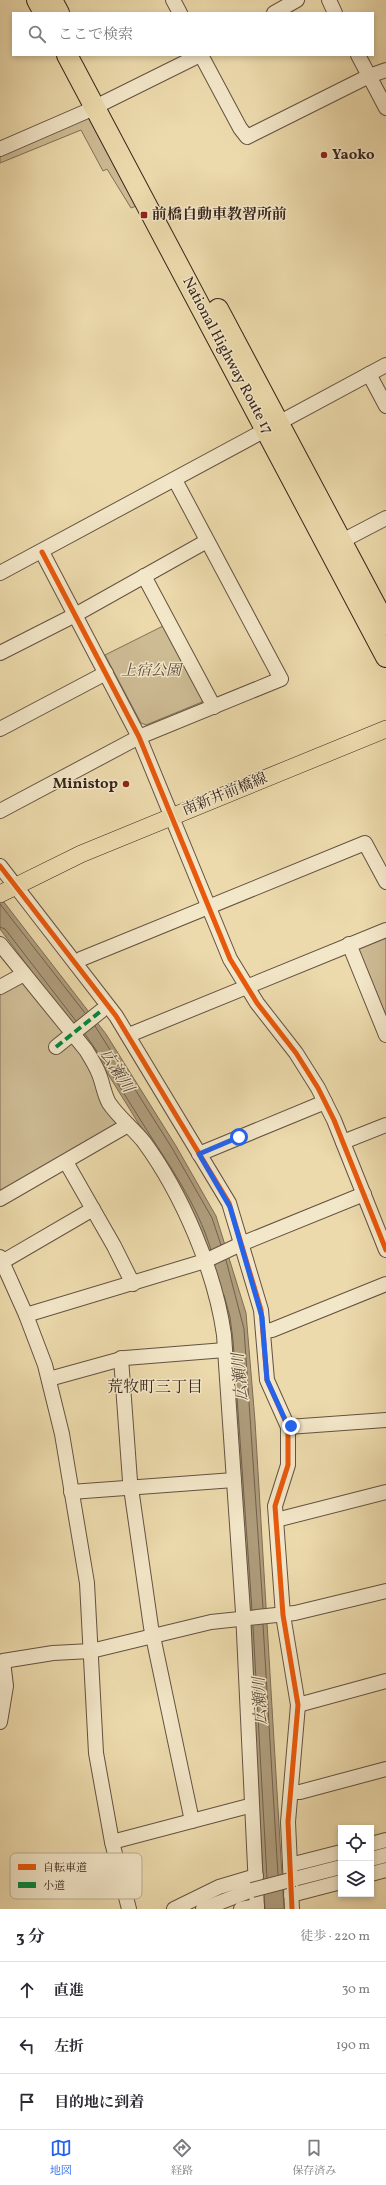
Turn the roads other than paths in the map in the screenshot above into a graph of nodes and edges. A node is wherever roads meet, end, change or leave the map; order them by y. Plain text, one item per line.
1 (37, 0) edge
2 (52, 0) edge
3 (173, 0) edge
4 (297, 0) edge
5 (329, 0) edge
6 (43, 12) edge
7 (59, 12) edge
8 (179, 12) edge
9 (276, 12) edge
10 (335, 12) edge
11 (68, 56) edge
12 (82, 56) edge
13 (198, 56) edge
14 (201, 56) edge
15 (359, 56) edge
16 (386, 70) edge
17 (369, 76) junction
18 (101, 104) junction
19 (386, 108) edge
20 (0, 140) edge
21 (0, 149) edge
22 (386, 365) edge
23 (369, 374) junction
24 (386, 406) edge
25 (272, 426) junction
26 (175, 480) junction
27 (386, 518) edge
28 (207, 541) junction
29 (342, 541) junction
30 (42, 552) junction
31 (0, 573) edge
32 (144, 576) junction
33 (75, 615) junction
34 (386, 625) edge
35 (0, 653) edge
36 (386, 657) edge
37 (106, 673) junction
38 (214, 707) junction
39 (0, 729) edge
40 (386, 729) edge
41 (139, 737) junction
42 (0, 811) edge
43 (171, 817) junction
44 (0, 866) edge
45 (386, 882) edge
46 (16, 885) junction
47 (0, 894) edge
48 (209, 907) junction
49 (386, 930) edge
50 (0, 944) edge
51 (349, 944) junction
52 (76, 964) junction
53 (24, 974) junction
54 (0, 987) edge
55 (246, 987) junction
56 (98, 1014) dead end
57 (75, 1032) junction
58 (128, 1035) junction
59 (386, 1035) edge
60 (56, 1047) dead end
61 (325, 1102) junction
62 (386, 1124) edge
63 (128, 1125) junction
64 (343, 1142) junction
65 (199, 1154) junction
66 (66, 1162) junction
67 (364, 1194) junction
68 (0, 1199) edge
69 (93, 1209) junction
70 (241, 1244) junction
71 (386, 1250) edge
72 (1, 1259) edge
73 (205, 1261) junction
74 (133, 1284) junction
75 (386, 1284) edge
76 (26, 1315) junction
77 (263, 1331) junction
78 (225, 1350) junction
79 (120, 1358) junction
80 (50, 1379) junction
81 (386, 1420) edge
82 (288, 1426) junction
83 (234, 1480) junction
84 (131, 1487) junction
85 (71, 1492) junction
86 (386, 1492) edge
87 (276, 1520) junction
88 (386, 1591) edge
89 (276, 1615) junction
90 (244, 1618) junction
91 (153, 1636) junction
92 (91, 1651) junction
93 (386, 1681) edge
94 (298, 1705) junction
95 (0, 1722) edge
96 (386, 1769) edge
97 (291, 1792) junction
98 (252, 1807) junction
99 (192, 1821) junction
100 (386, 1840) edge
101 (112, 1842) junction
102 (374, 1843) edge
103 (115, 1853) edge
104 (338, 1853) edge
105 (386, 1855) edge
106 (374, 1858) edge
107 (290, 1865) junction
108 (338, 1868) edge
109 (386, 1870) edge
110 (374, 1873) edge
111 (256, 1876) junction
112 (338, 1883) edge
113 (291, 1895) junction
114 (127, 1899) edge
115 (257, 1907) edge
116 (130, 1909) edge
117 (174, 1909) edge
118 (203, 1909) edge
119 (241, 1909) edge
120 (292, 1909) edge

1 - 6 highway
2 - 7 highway
3 - 8 street
4 - 9 street
5 - 10 street
11 - 18 highway, National Highway Route 17
12 - 18 highway, National Highway Route 17
13 - 18 street
14 - 17 street
15 - 17 street
16 - 17 street
17 - 19 street
18 - 20 street
18 - 21 street
18 - 25 highway, National Highway Route 17
22 - 23 street
23 - 24 street
23 - 25 street
25 - 26 street
25 - 29 highway, National Highway Route 17
25 - 36 highway, National Highway Route 17
26 - 28 street
26 - 30 street
27 - 29 street
28 - 32 street
28 - 38 street
29 - 34 highway, National Highway Route 17
30 - 31 street
30 - 33 street
32 - 33 street
32 - 38 street
33 - 35 street
33 - 37 street
37 - 39 street
37 - 41 street
38 - 41 street
40 - 43 main road, 南新井前橋線
41 - 42 street
41 - 43 street
43 - 46 main road, 南新井前橋線
43 - 48 street
44 - 46 street
45 - 48 street
46 - 47 main road, 南新井前橋線
46 - 52 street
48 - 52 street
48 - 55 street
49 - 51 street
50 - 53 street
51 - 55 street
51 - 59 street
52 - 58 street
53 - 54 street
53 - 57 street
55 - 58 street
55 - 61 street
56 - 57 street
57 - 60 street
57 - 63 street
58 - 65 street
61 - 64 street
61 - 65 street
62 - 64 street
63 - 66 street
63 - 73 street
64 - 67 street
65 - 70 street
66 - 68 street
66 - 69 street
67 - 70 street
67 - 71 street
69 - 72 street
69 - 74 street
70 - 73 street
70 - 77 street
72 - 76 street
73 - 74 street
73 - 78 street
74 - 76 street
75 - 77 street
76 - 80 street
77 - 82 street
78 - 79 street
78 - 83 street
79 - 80 street
79 - 84 street
80 - 85 street
81 - 82 street
82 - 87 street
83 - 84 street
83 - 90 street
84 - 85 street
84 - 91 street
85 - 92 street
86 - 87 street
87 - 89 street
88 - 89 street
89 - 90 street
89 - 94 street
90 - 91 street
90 - 98 street
91 - 92 street
91 - 99 street
92 - 95 street
92 - 101 street
93 - 94 street
94 - 97 street
96 - 97 street
97 - 107 street
98 - 99 street
98 - 111 street
99 - 101 street
100 - 102 street
101 - 103 street
104 - 107 street
105 - 106 street
107 - 113 street
108 - 118 street, bridge
109 - 110 street
111 - 115 street
111 - 117 street
112 - 113 street
113 - 120 street
114 - 116 street
115 - 119 street

